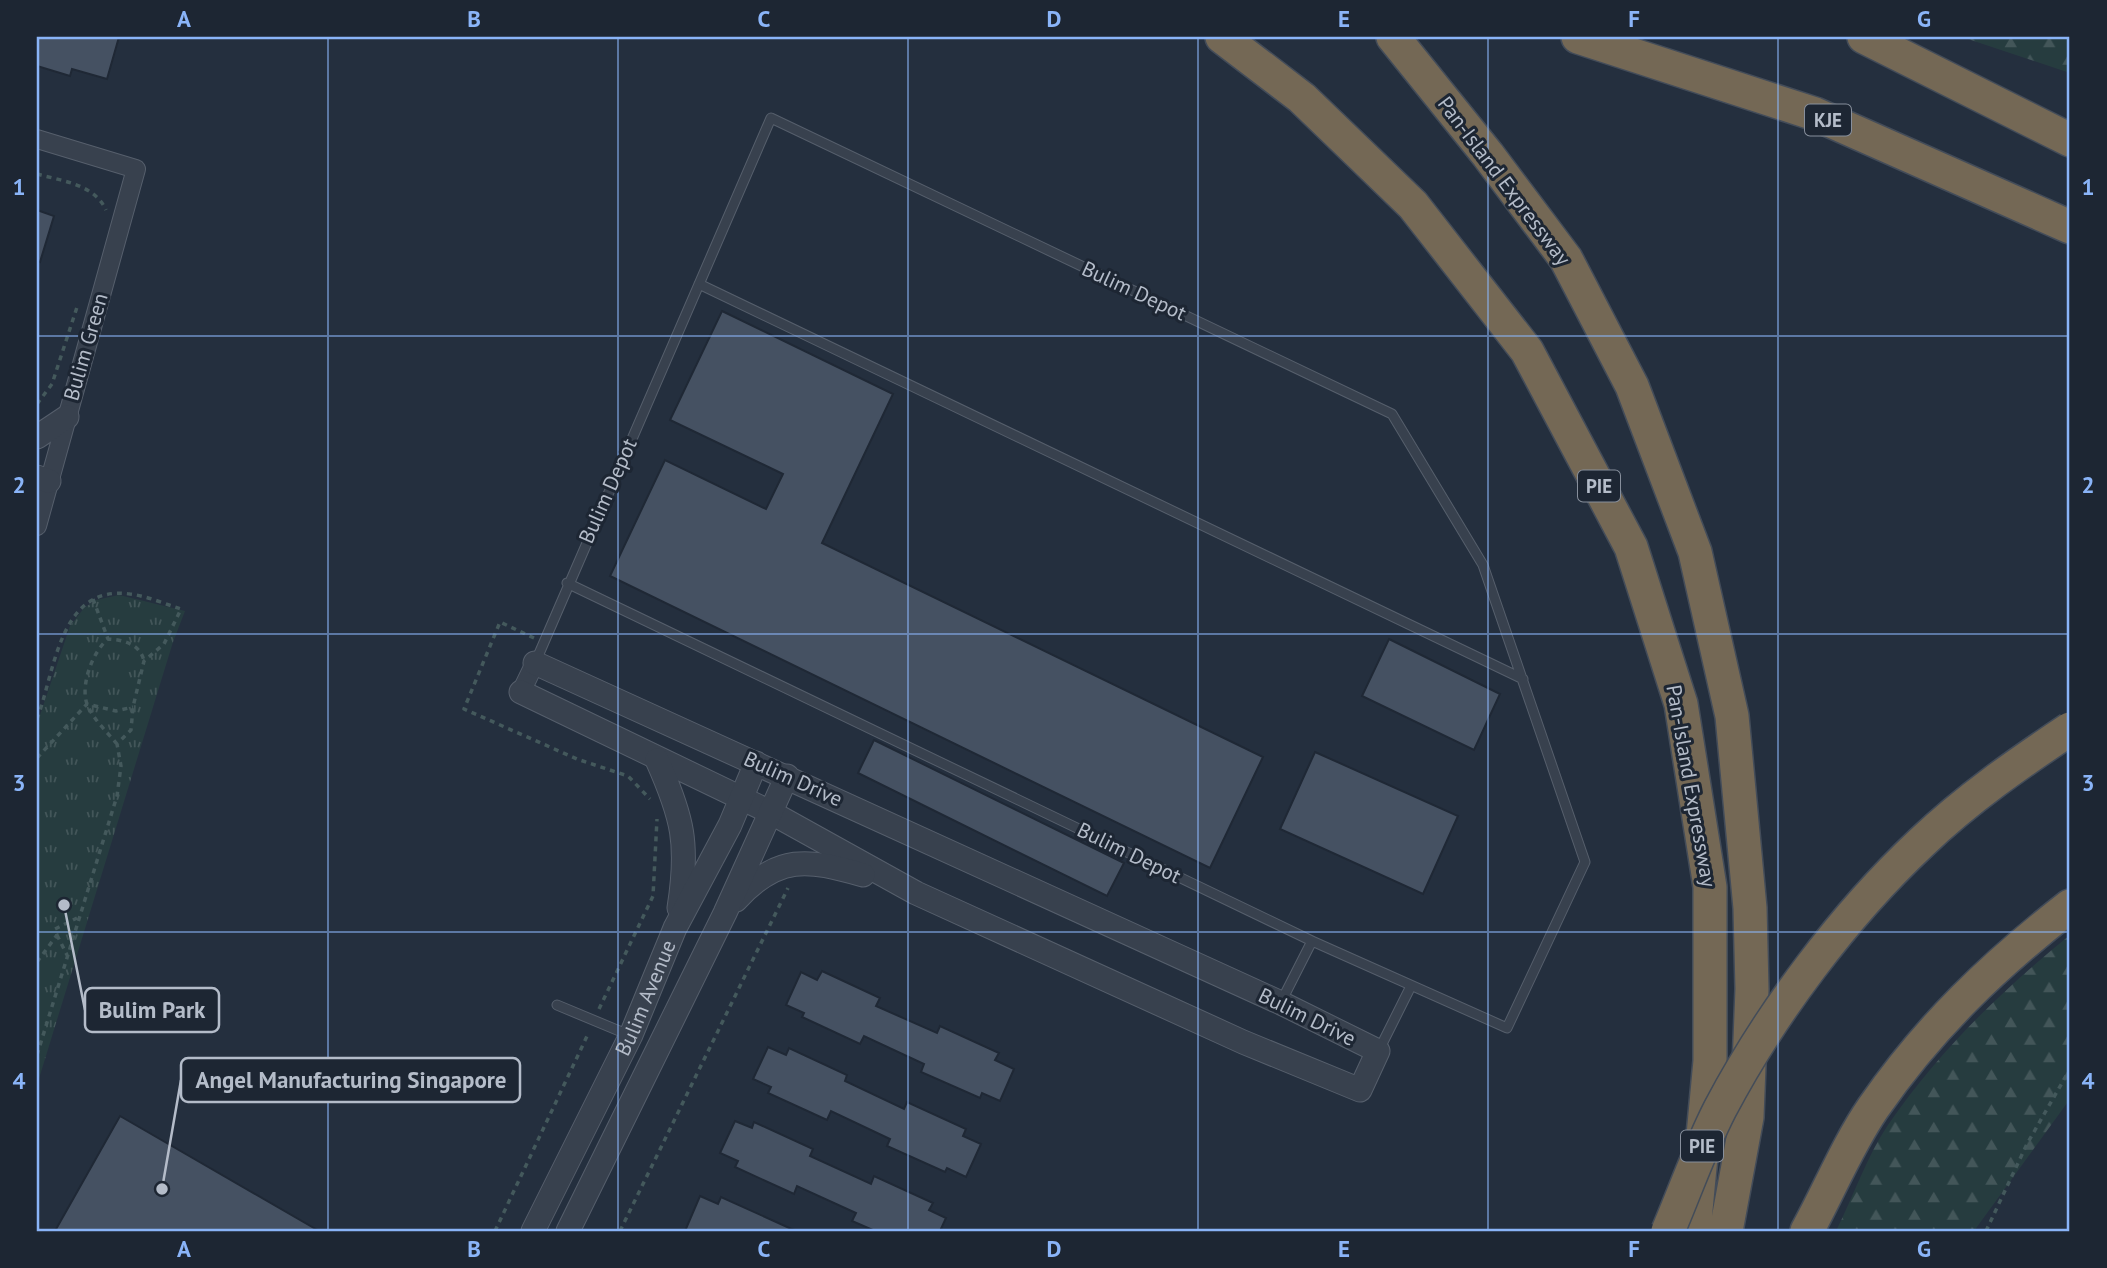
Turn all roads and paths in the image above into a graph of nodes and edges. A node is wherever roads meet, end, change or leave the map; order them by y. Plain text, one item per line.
1 (1222, 37) edge
2 (1393, 37) edge
3 (1578, 37) edge
4 (1864, 37) edge
5 (37, 139) edge
6 (2070, 140) edge
7 (37, 174) edge
8 (107, 218) dead end
9 (2070, 226) edge
10 (699, 284) junction
11 (81, 295) dead end
12 (37, 404) edge
13 (67, 417) junction
14 (37, 437) edge
15 (43, 479) edge
16 (37, 526) edge
17 (567, 583) junction
18 (93, 599) junction
19 (108, 639) junction
20 (539, 653) junction
21 (144, 662) junction
22 (1523, 679) junction
23 (521, 692) joint
24 (87, 704) junction
25 (133, 706) junction
26 (37, 719) edge
27 (2070, 729) edge
28 (117, 744) junction
29 (37, 758) edge
30 (657, 760) junction
31 (756, 763) junction
32 (787, 776) junction
33 (741, 798) junction
34 (652, 801) dead end
35 (655, 811) dead end
36 (770, 812) junction
37 (916, 893) junction
38 (2070, 906) edge
39 (725, 913) junction
40 (78, 918) junction
41 (676, 929) junction
42 (57, 935) junction
43 (1312, 941) junction
44 (66, 955) junction
45 (37, 962) edge
46 (1411, 986) junction
47 (1281, 1003) junction
48 (557, 1005) dead end
49 (593, 1021) junction
50 (631, 1035) junction
51 (1378, 1051) junction
52 (37, 1055) edge
53 (2070, 1069) edge
54 (495, 1231) edge
55 (533, 1231) edge
56 (568, 1231) edge
57 (1668, 1231) edge
58 (1694, 1231) edge
59 (1726, 1231) edge
60 (1807, 1231) edge
61 (1986, 1231) edge

1 - 58 highway, Pan-Island Expressway / PIE
2 - 59 highway, Pan-Island Expressway / PIE
3 - 9 highway, KJE
4 - 6 highway
5 - 13 street, Bulim Green
7 - 8 path
10 - 17 lane, Bulim Depot
10 - 22 lane
10 - 22 lane, Bulim Depot
11 - 12 path
13 - 14 street
13 - 15 street, Bulim Green
15 - 16 street, Bulim Green
17 - 20 lane, Bulim Depot
17 - 43 lane, Bulim Depot
18 - 19 path
18 - 21 path
18 - 26 path
19 - 21 path
19 - 24 path
20 - 23 street, Bulim Drive
20 - 31 street, Bulim Drive
20 - 34 path
21 - 25 path
22 - 46 lane, Bulim Depot
23 - 30 street, Bulim Drive
24 - 25 path
24 - 28 path
24 - 29 path
25 - 28 path
27 - 57 highway, bridge
28 - 40 path
30 - 33 street, Bulim Drive
30 - 41 street
31 - 32 street, Bulim Drive
31 - 33 street, Bulim Avenue
32 - 36 street, Bulim Avenue
32 - 47 street, Bulim Drive
33 - 36 street, Bulim Drive
33 - 41 street, Bulim Avenue
35 - 49 path
36 - 37 street, Bulim Drive
36 - 39 street, Bulim Avenue
37 - 39 street
37 - 51 street, Bulim Drive
38 - 60 highway
39 - 56 street, Bulim Avenue
40 - 42 path
40 - 44 path
41 - 50 street, Bulim Avenue
42 - 44 path
42 - 45 path
43 - 46 lane, Bulim Depot
43 - 47 lane
44 - 52 path
46 - 51 lane
47 - 51 street, Bulim Drive
48 - 49 lane
49 - 50 lane
49 - 54 path
50 - 55 street, Bulim Avenue
53 - 61 path

